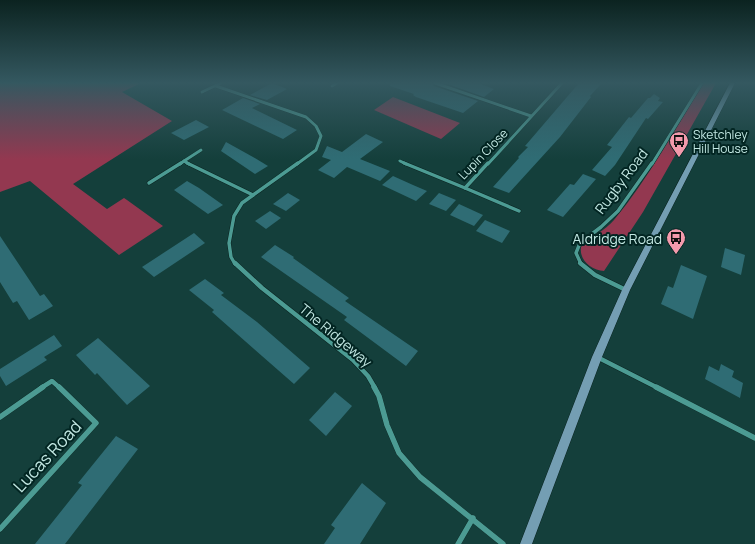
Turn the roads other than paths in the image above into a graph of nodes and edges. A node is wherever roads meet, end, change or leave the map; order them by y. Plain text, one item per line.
1 (280, 108) edge
2 (509, 108) edge
3 (538, 108) edge
4 (686, 108) edge
5 (720, 108) edge
6 (531, 116) junction
7 (201, 150) dead end
8 (184, 161) junction
9 (400, 161) dead end
10 (149, 183) dead end
11 (465, 188) junction
12 (253, 194) junction
13 (519, 211) dead end
14 (626, 290) junction
15 (597, 357) junction
16 (0, 417) edge
17 (755, 438) edge
18 (474, 518) junction
19 (0, 529) edge
20 (458, 544) edge
21 (504, 544) edge
22 (526, 544) edge

1 - 12 street, The Ridgeway
2 - 6 street
3 - 6 street, Lupin Close
4 - 14 street, Rugby Road
5 - 14 main road
6 - 11 street, Lupin Close
7 - 8 street
8 - 10 street
8 - 12 street
9 - 11 street, Lupin Close
11 - 13 street
12 - 18 street, The Ridgeway
14 - 15 main road
15 - 17 street
15 - 22 main road
16 - 19 street, Lucas Road
18 - 20 street
18 - 21 street, The Ridgeway

